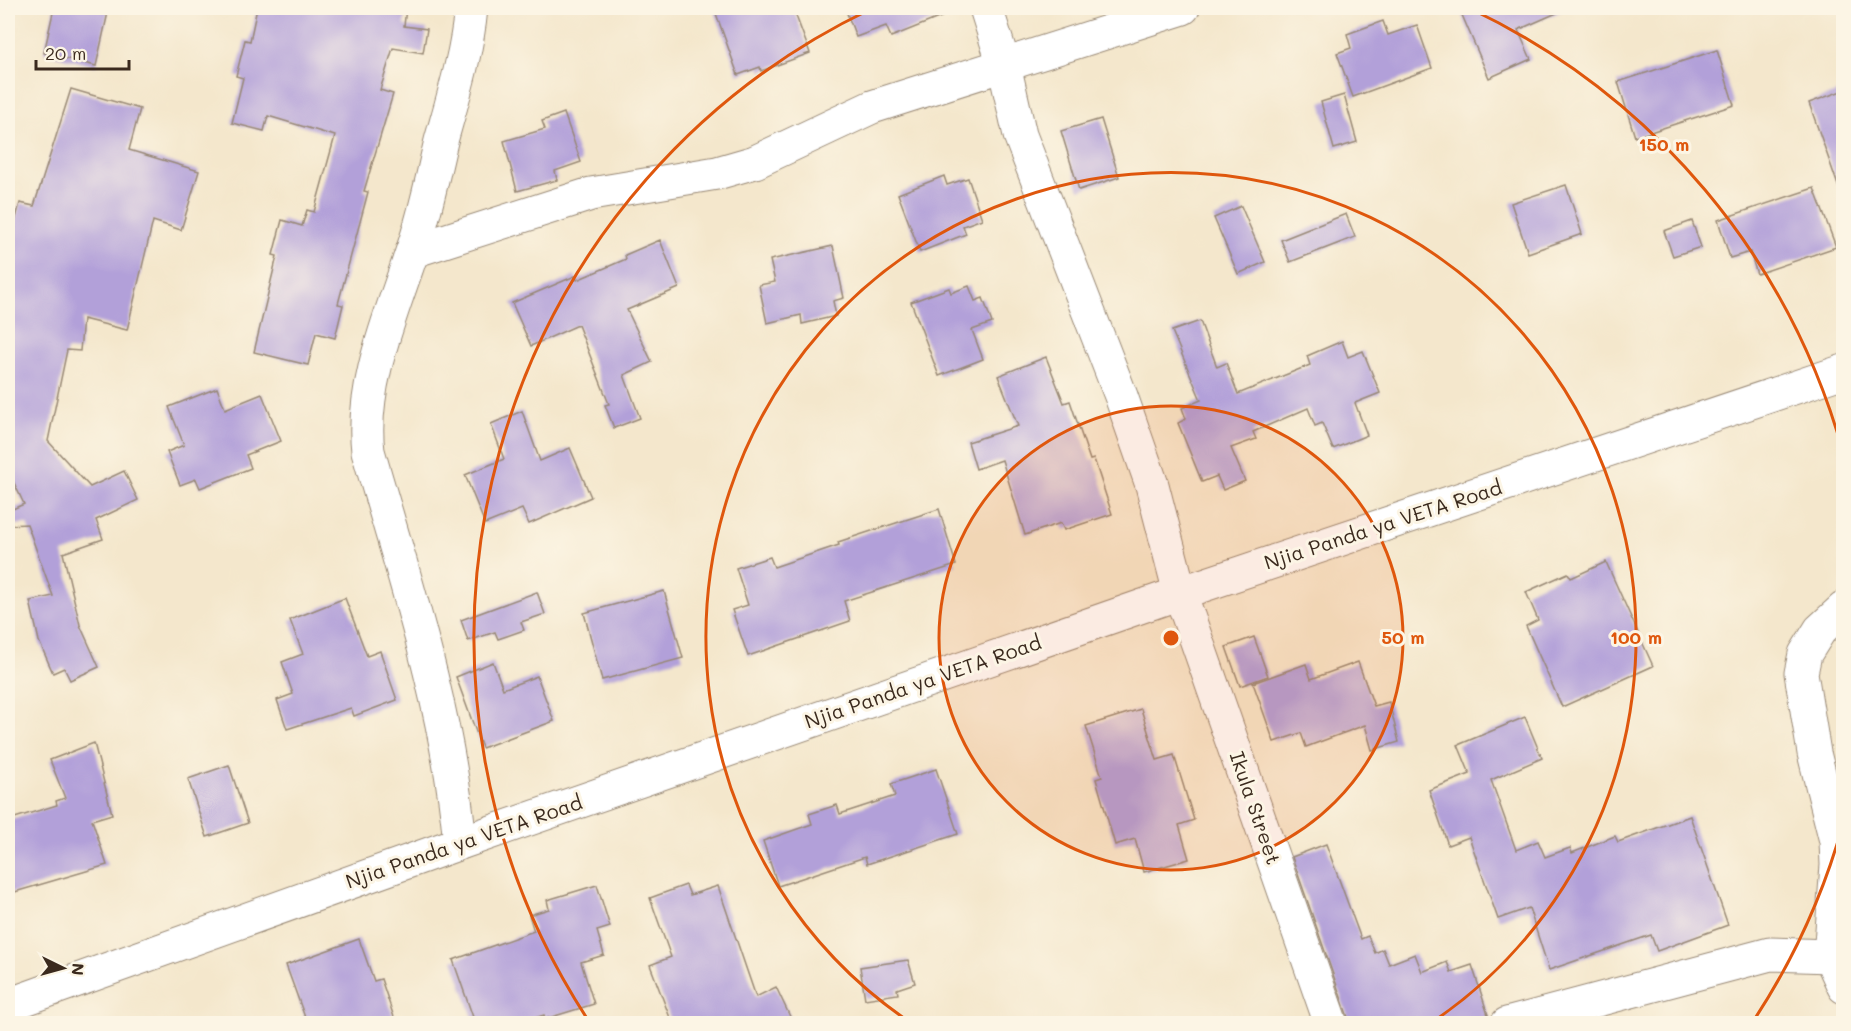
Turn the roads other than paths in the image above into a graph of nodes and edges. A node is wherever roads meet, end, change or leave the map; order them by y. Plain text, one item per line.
1 (471, 8) edge
2 (986, 8) edge
3 (1183, 8) edge
4 (1004, 65) junction
5 (413, 251) junction
6 (1844, 371) edge
7 (1180, 593) junction
8 (1844, 608) edge
9 (460, 843) junction
10 (1840, 861) edge
11 (1830, 956) junction
12 (1844, 987) edge
13 (8, 1005) edge
14 (1331, 1023) edge
15 (1507, 1023) edge

1 - 5 street
2 - 4 street, Ikula Street
3 - 4 street
4 - 5 street
4 - 7 street, Ikula Street
5 - 9 street
6 - 7 street, Njia Panda ya VETA Road
7 - 9 street, Njia Panda ya VETA Road
7 - 14 street, Ikula Street
8 - 10 street
9 - 13 street, Njia Panda ya VETA Road
10 - 11 street
11 - 12 street
11 - 15 street

